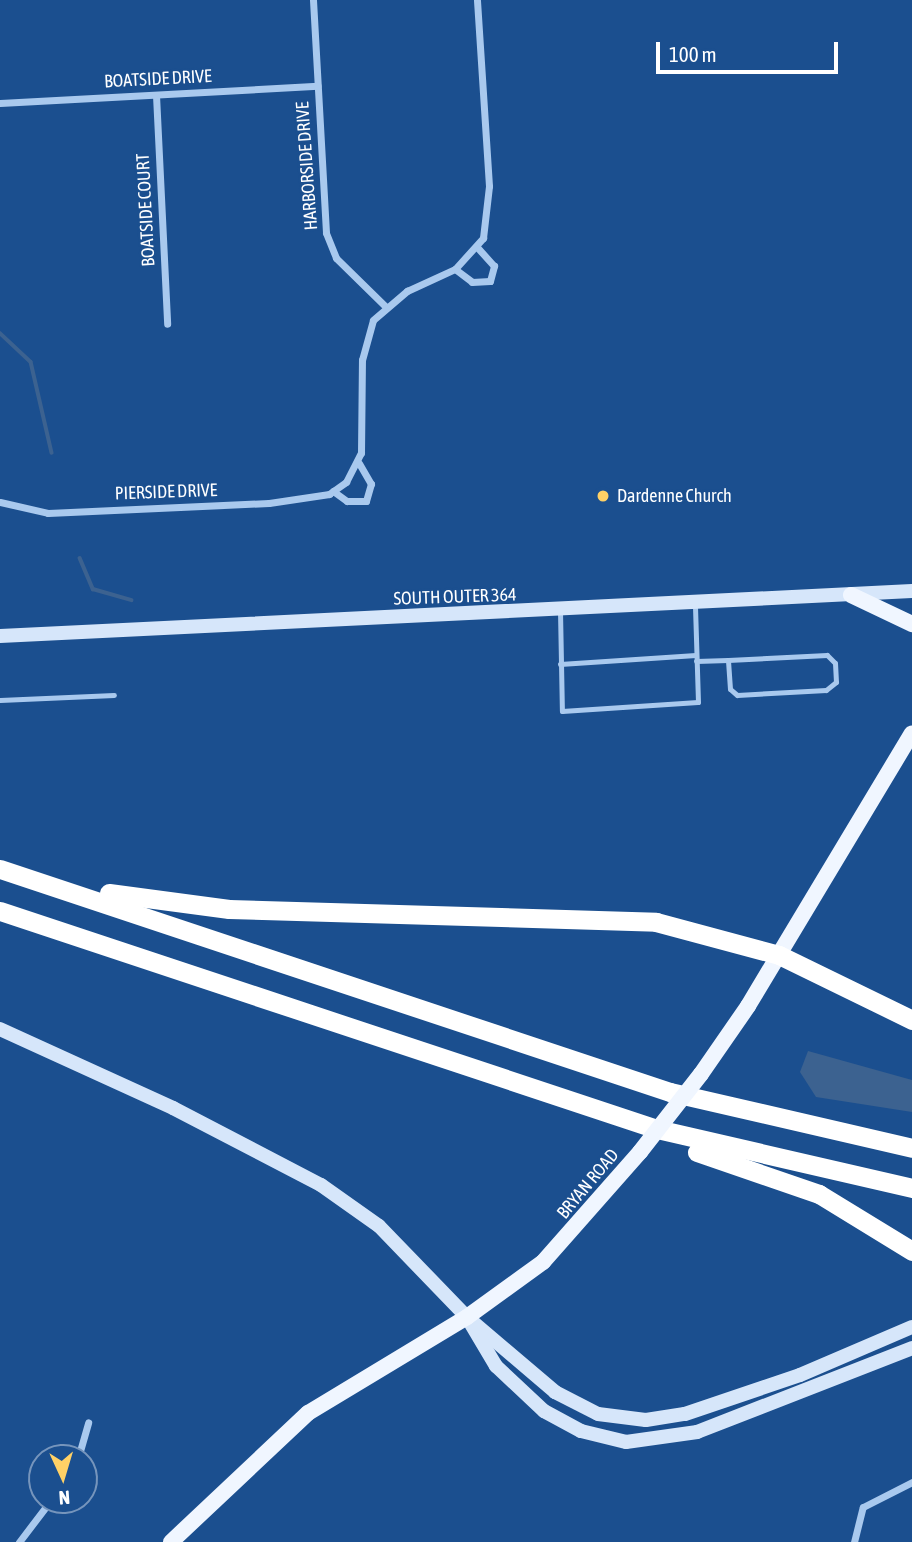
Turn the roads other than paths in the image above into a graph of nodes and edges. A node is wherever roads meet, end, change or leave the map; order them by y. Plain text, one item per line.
1 (313, 0) edge
2 (477, 0) edge
3 (318, 86) junction
4 (156, 95) junction
5 (0, 103) edge
6 (477, 247) junction
7 (455, 269) junction
8 (386, 307) junction
9 (167, 324) dead end
10 (359, 463) junction
11 (332, 491) junction
12 (0, 502) edge
13 (912, 591) edge
14 (851, 595) junction
15 (695, 604) junction
16 (560, 611) junction
17 (912, 624) edge
18 (0, 636) edge
19 (696, 658) junction
20 (728, 660) junction
21 (560, 664) junction
22 (114, 695) dead end
23 (0, 700) edge
24 (912, 733) edge
25 (0, 869) edge
26 (26, 877) junction
27 (0, 911) edge
28 (779, 955) junction
29 (912, 1020) edge
30 (0, 1029) edge
31 (589, 1107) junction
32 (912, 1148) edge
33 (912, 1188) edge
34 (912, 1251) edge
35 (467, 1317) junction
36 (912, 1327) edge
37 (912, 1348) edge
38 (88, 1422) dead end
39 (82, 1444) edge
40 (912, 1482) edge
41 (40, 1514) edge
42 (19, 1542) edge
43 (171, 1542) edge
44 (854, 1542) edge

1 - 3 street, HARBORSIDE DRIVE
2 - 6 street
3 - 4 street, BOATSIDE DRIVE
3 - 8 street, HARBORSIDE DRIVE
4 - 5 street, BOATSIDE DRIVE
4 - 9 street, BOATSIDE COURT
6 - 7 street, PIERSIDE DRIVE
6 - 7 street
7 - 8 street, PIERSIDE DRIVE
8 - 10 street, PIERSIDE DRIVE
10 - 11 street
10 - 11 street, PIERSIDE DRIVE
11 - 12 street, PIERSIDE DRIVE
13 - 14 main road, SOUTH OUTER 364
14 - 15 main road, SOUTH OUTER 364
14 - 17 main road
15 - 16 main road, SOUTH OUTER 364
15 - 19 lane
16 - 18 main road, SOUTH OUTER 364
16 - 21 lane
19 - 20 lane
19 - 21 lane
19 - 21 lane
20 - 20 lane
22 - 23 lane
24 - 28 main road, BRYAN ROAD
25 - 26 highway
26 - 28 highway
26 - 32 highway
27 - 31 highway
28 - 29 highway
28 - 35 main road, BRYAN ROAD, bridge
30 - 35 main road
31 - 33 highway
31 - 34 highway
35 - 36 main road
35 - 37 main road
35 - 43 main road, BRYAN ROAD
38 - 39 street
40 - 44 street
41 - 42 street

